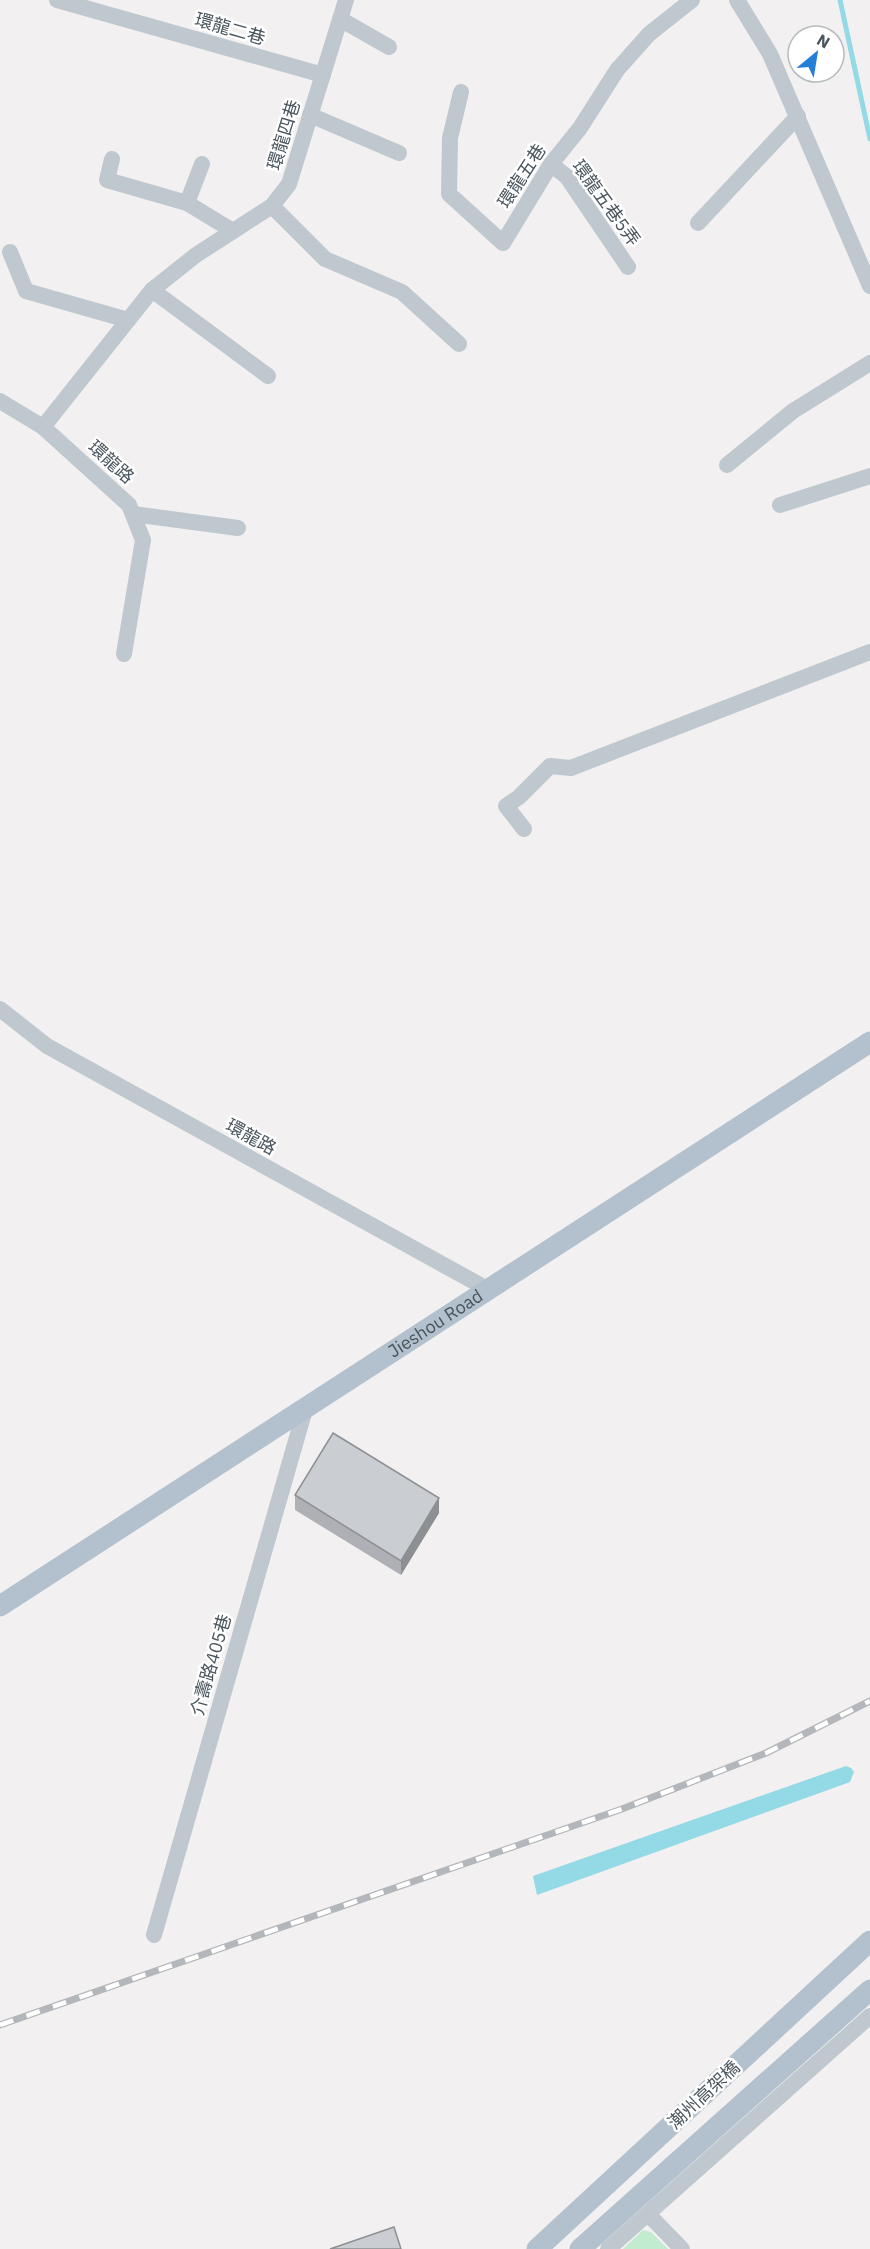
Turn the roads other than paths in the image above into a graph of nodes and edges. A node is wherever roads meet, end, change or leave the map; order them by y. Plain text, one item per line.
1 (57, 0) edge
2 (346, 0) edge
3 (692, 0) edge
4 (737, 0) edge
5 (340, 19) junction
6 (389, 47) dead end
7 (323, 75) junction
8 (461, 92) dead end
9 (310, 115) junction
10 (798, 116) junction
11 (399, 153) dead end
12 (112, 159) dead end
13 (202, 164) dead end
14 (551, 164) junction
15 (187, 203) junction
16 (272, 206) junction
17 (698, 224) dead end
18 (233, 231) junction
19 (10, 252) dead end
20 (628, 267) dead end
21 (870, 286) edge
22 (152, 290) junction
23 (128, 320) junction
24 (459, 344) dead end
25 (870, 363) edge
26 (268, 376) dead end
27 (0, 402) edge
28 (43, 427) junction
29 (727, 465) dead end
30 (870, 476) edge
31 (780, 505) dead end
32 (133, 514) junction
33 (238, 528) dead end
34 (870, 652) edge
35 (124, 654) dead end
36 (524, 829) dead end
37 (0, 1009) edge
38 (870, 1042) edge
39 (489, 1290) junction
40 (306, 1406) junction
41 (0, 1606) edge
42 (870, 1932) edge
43 (154, 1935) dead end
44 (870, 1941) edge
45 (870, 1990) edge
46 (870, 2016) edge
47 (648, 2214) junction
48 (526, 2249) edge
49 (537, 2249) edge
50 (580, 2249) edge
51 (608, 2249) edge
52 (682, 2249) edge

1 - 7 street, 環龍二巷
2 - 5 street, 環龍四巷
3 - 14 street, 環龍五巷
4 - 10 street
5 - 6 street
5 - 7 street, 環龍四巷
7 - 9 street, 環龍四巷
8 - 14 street, 環龍五巷
9 - 11 street
9 - 16 street, 環龍四巷
10 - 17 street
10 - 21 street
12 - 15 street
13 - 15 street
14 - 20 street, 環龍五巷5弄
15 - 18 street
16 - 18 street, 環龍四巷
16 - 24 street
18 - 22 street, 環龍四巷
19 - 23 street
22 - 23 street, 環龍四巷
22 - 26 street
23 - 28 street, 環龍四巷
25 - 29 street
27 - 28 street, 環龍路
28 - 32 street, 環龍路
30 - 31 street
32 - 33 street
32 - 35 street, 環龍路
34 - 36 street
37 - 39 street, 環龍路
38 - 39 main road, Jieshou Road
39 - 40 main road, Jieshou Road
40 - 41 main road, Jieshou Road
40 - 43 street, 介壽路405巷
42 - 48 street
44 - 49 main road, 潮州高架橋
45 - 50 main road, 潮州高架橋
46 - 47 street
47 - 51 street
47 - 52 street

